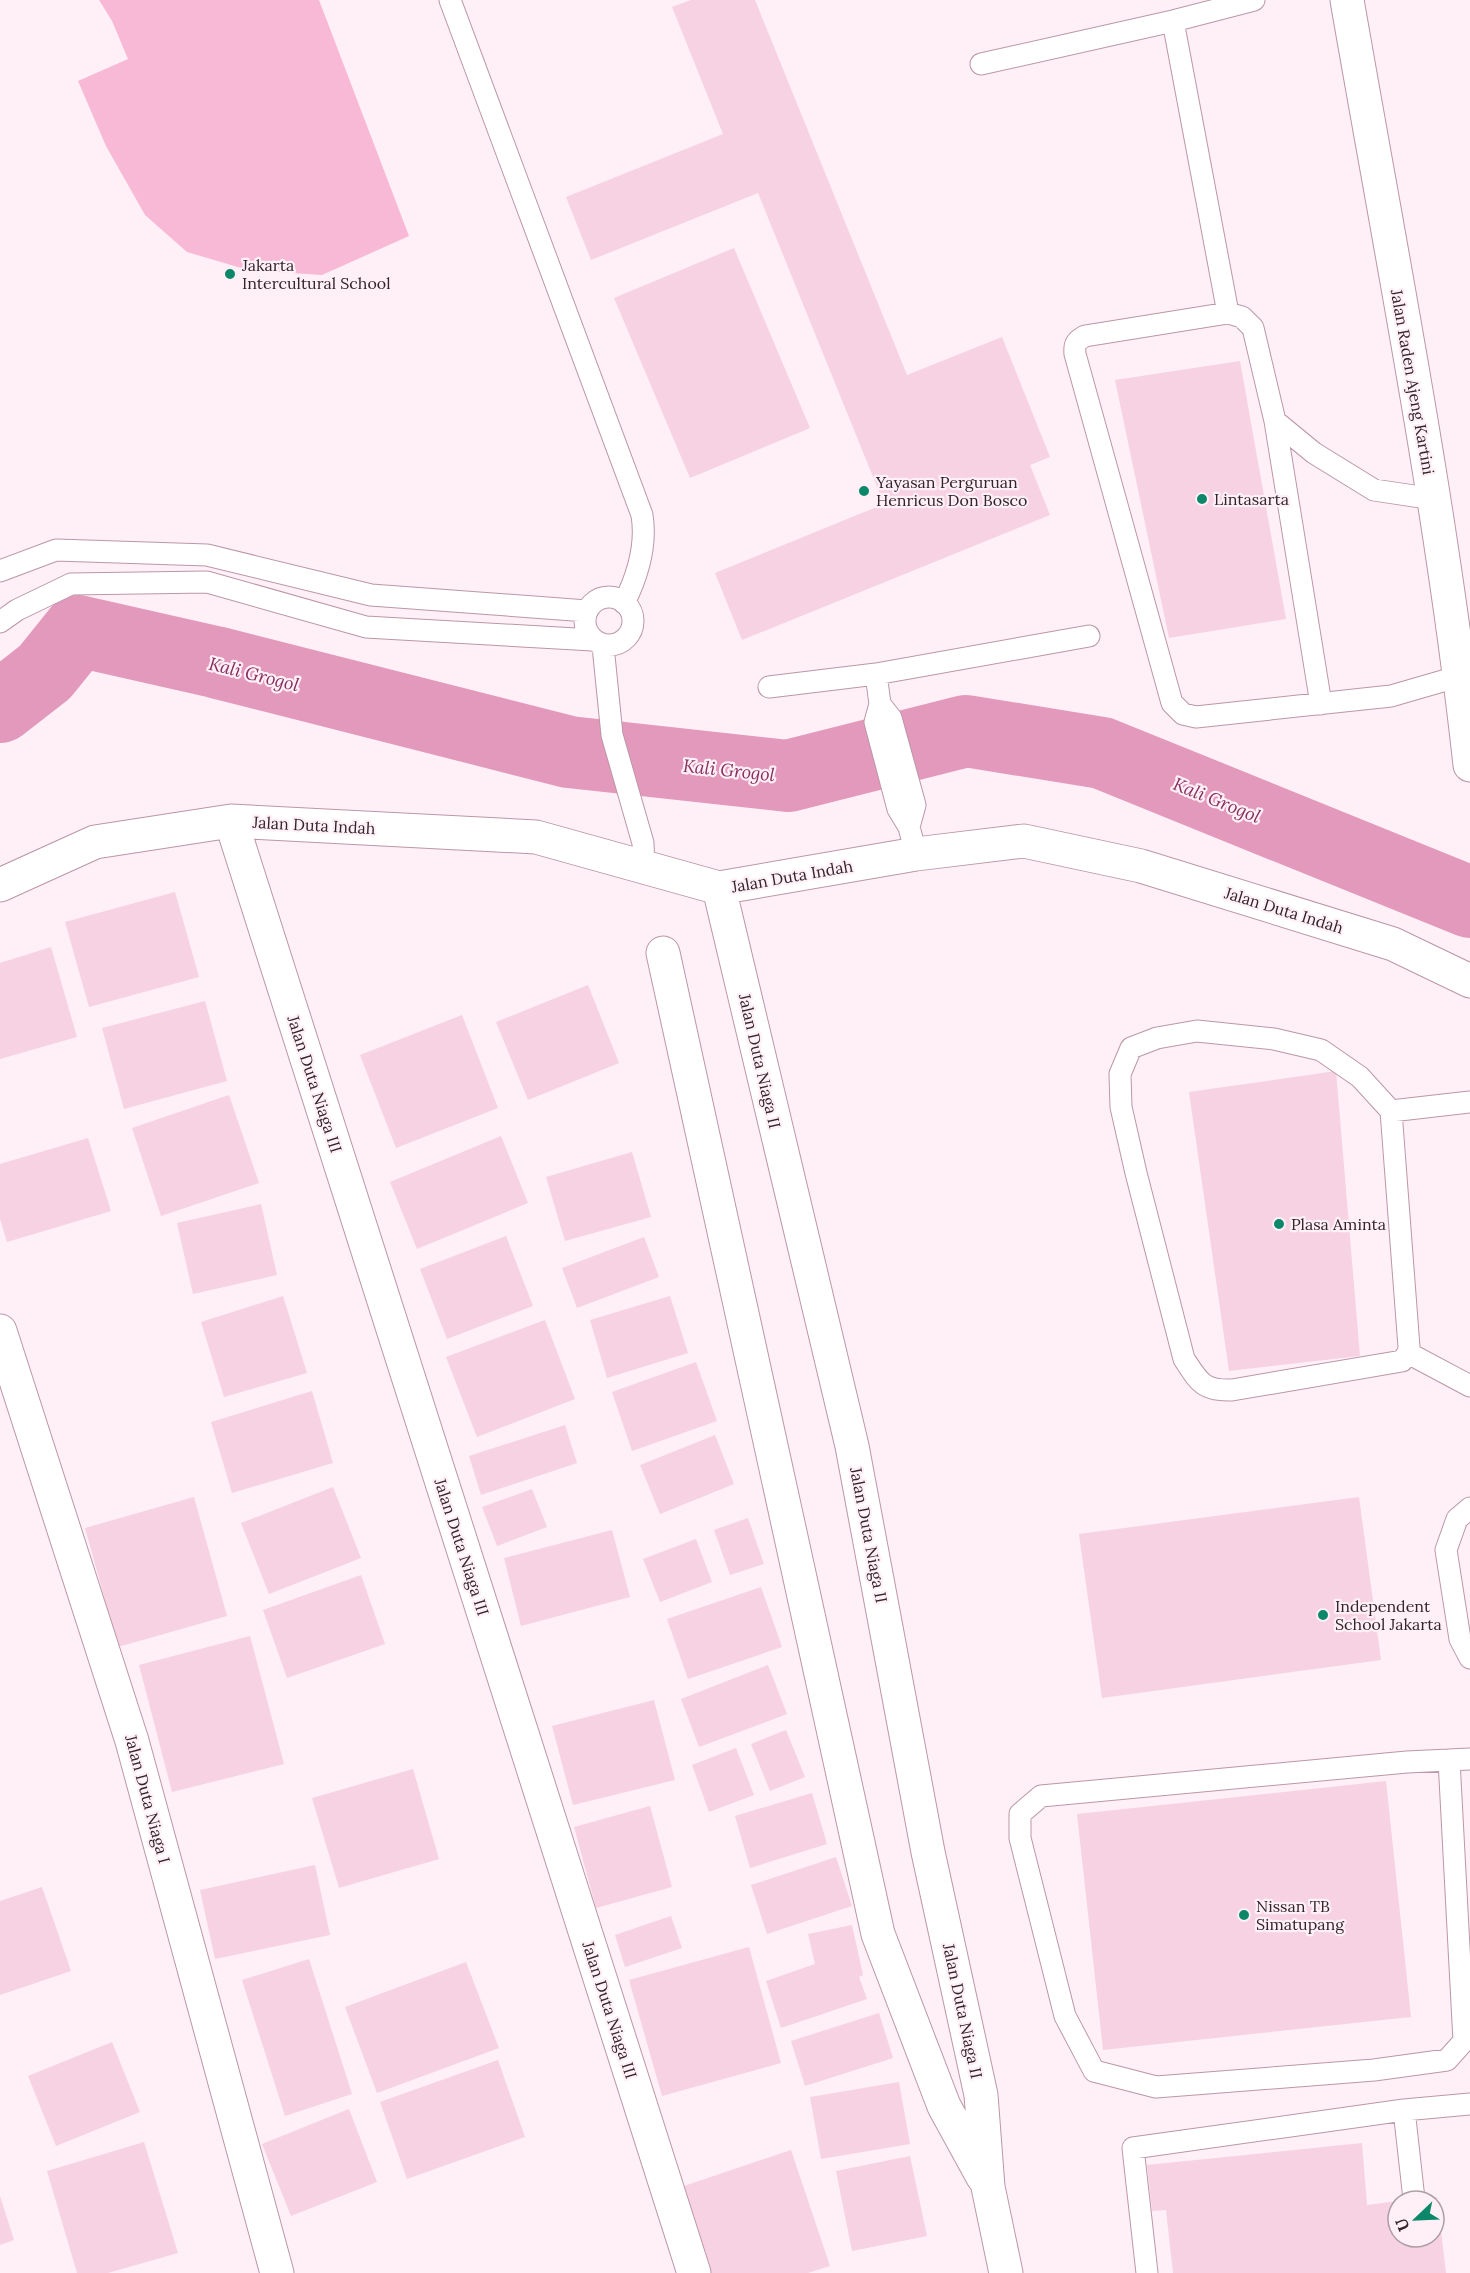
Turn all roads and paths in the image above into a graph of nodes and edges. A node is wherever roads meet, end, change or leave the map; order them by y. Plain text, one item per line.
1 (450, 0) edge
2 (1254, 0) edge
3 (1347, 0) edge
4 (1173, 21) junction
5 (981, 64) dead end
6 (1228, 313) junction
7 (1275, 421) junction
8 (1434, 499) junction
9 (0, 571) edge
10 (624, 603) junction
11 (587, 611) junction
12 (0, 622) edge
13 (1089, 636) dead end
14 (598, 643) junction
15 (876, 674) junction
16 (1460, 676) junction
17 (769, 687) dead end
18 (1321, 704) junction
19 (1470, 765) edge
20 (231, 821) junction
21 (913, 840) junction
22 (644, 856) junction
23 (0, 885) edge
24 (719, 888) junction
25 (663, 953) dead end
26 (1470, 981) edge
27 (1470, 1102) edge
28 (1391, 1111) junction
29 (0, 1331) edge
30 (1408, 1353) junction
31 (1470, 1386) edge
32 (1470, 1508) edge
33 (1470, 1658) edge
34 (1460, 1760) edge
35 (1466, 2018) edge
36 (1470, 2104) edge
37 (1404, 2110) junction
38 (988, 2187) junction
39 (1413, 2189) edge
40 (277, 2273) edge
41 (694, 2273) edge
42 (1006, 2273) edge
43 (1147, 2273) edge

1 - 10 lane
2 - 4 lane
3 - 8 main road, Jalan Raden Ajeng Kartini
4 - 5 lane
4 - 6 lane
6 - 7 lane
6 - 18 lane
7 - 8 lane
7 - 18 lane
8 - 16 main road, Jalan Raden Ajeng Kartini
9 - 11 lane
10 - 11 lane
10 - 14 lane
11 - 14 lane
12 - 14 lane
13 - 15 lane
14 - 22 lane
15 - 17 lane
15 - 21 lane
16 - 18 lane
16 - 19 main road, Jalan Raden Ajeng Kartini
20 - 22 main road, Jalan Duta Indah
20 - 23 main road, Jalan Duta Indah
20 - 41 main road, Jalan Duta Niaga III
21 - 24 main road, Jalan Duta Indah
21 - 26 main road, Jalan Duta Indah
22 - 24 main road, Jalan Duta Indah
24 - 38 main road, Jalan Duta Niaga II
25 - 38 main road, Jalan Duta Niaga II
27 - 28 lane
28 - 30 lane
28 - 30 lane
29 - 40 main road, Jalan Duta Niaga I
30 - 31 lane
32 - 33 lane
34 - 35 lane
34 - 35 lane
36 - 37 lane
37 - 39 lane
37 - 43 lane
38 - 42 main road, Jalan Duta Niaga II

